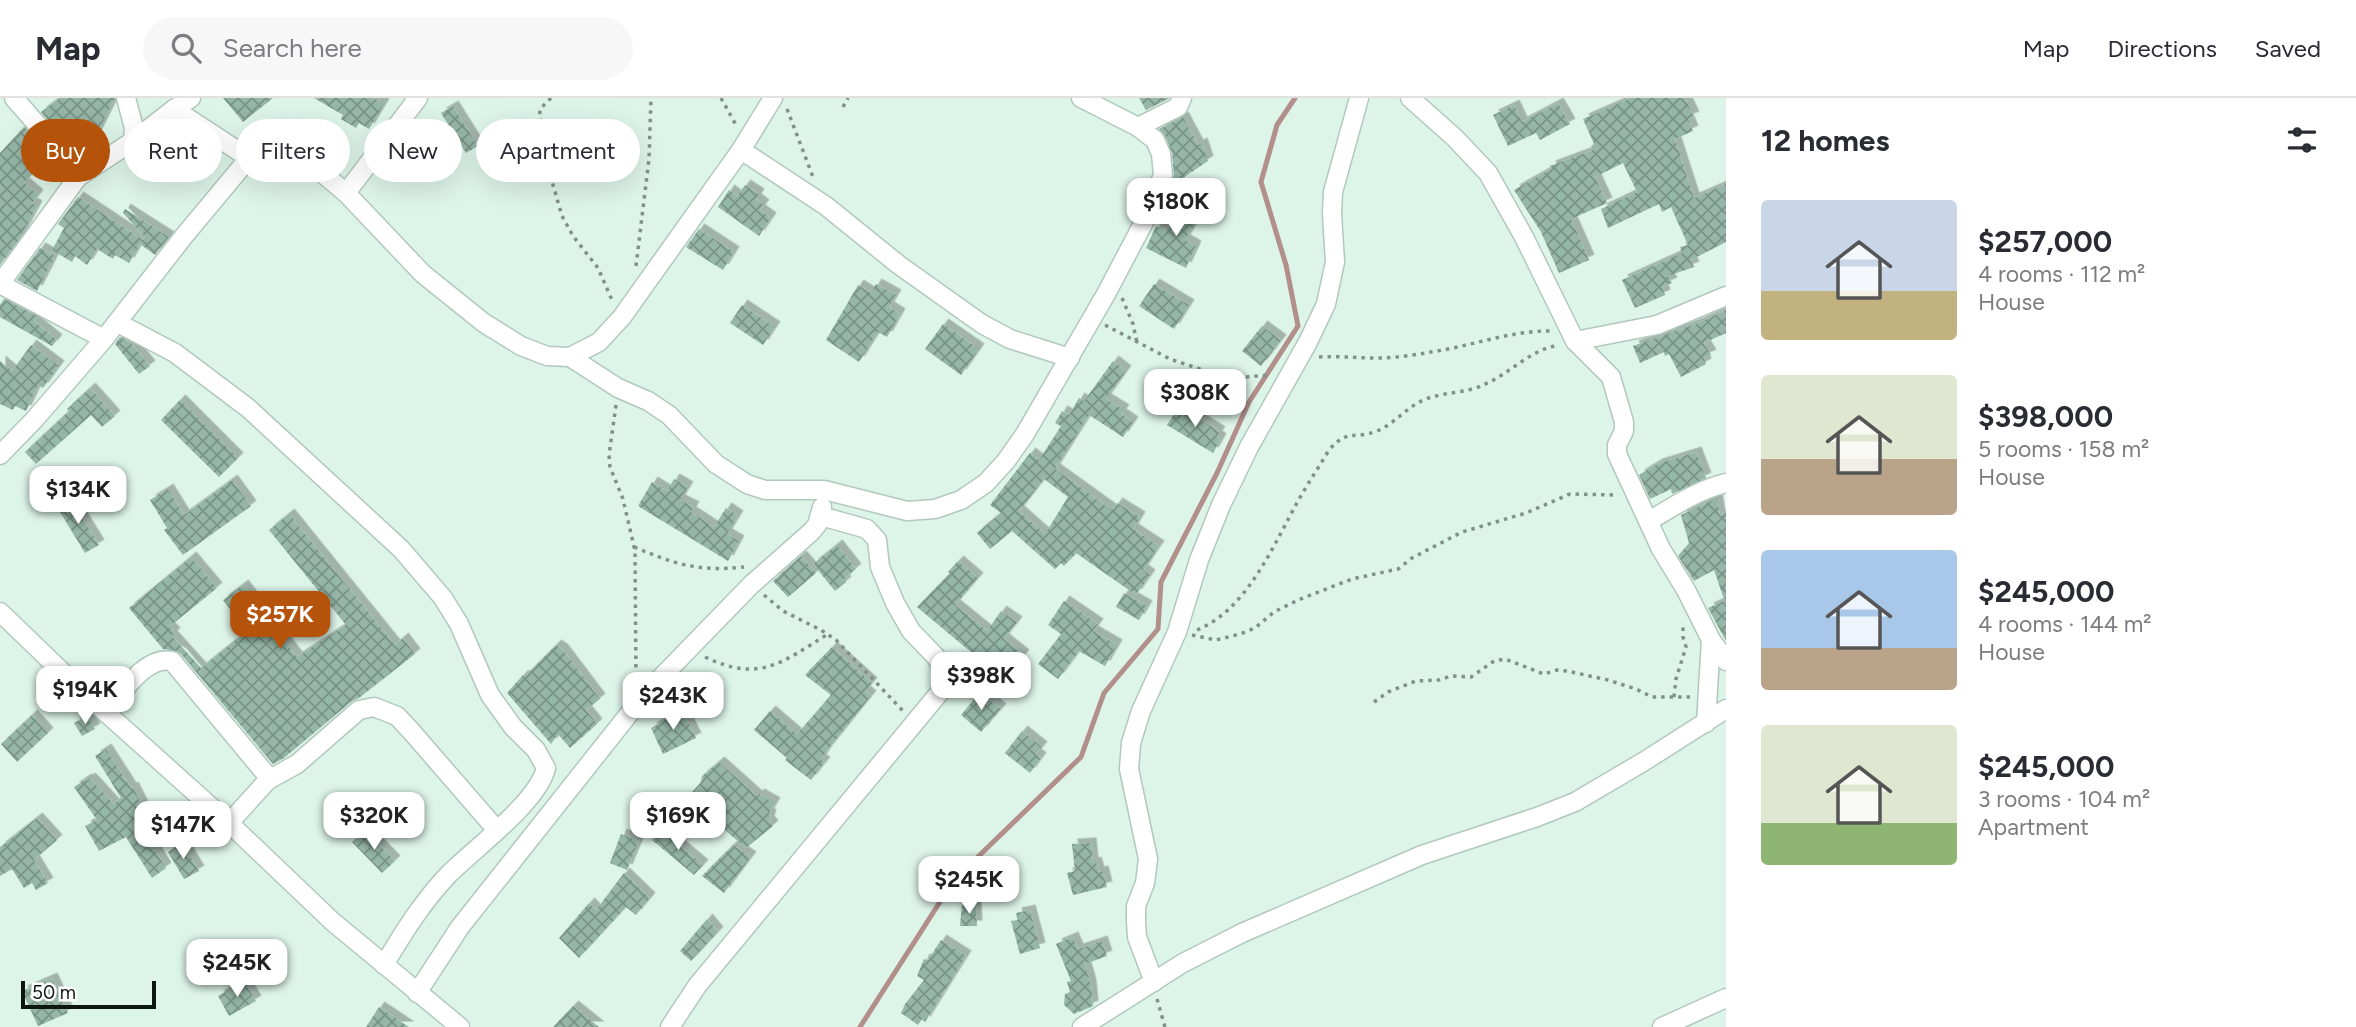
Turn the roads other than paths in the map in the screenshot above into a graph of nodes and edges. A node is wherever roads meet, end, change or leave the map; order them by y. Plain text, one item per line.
1 (14, 98) edge
2 (126, 98) edge
3 (191, 98) edge
4 (418, 98) edge
5 (773, 98) edge
6 (1081, 98) edge
7 (1182, 98) edge
8 (1359, 98) edge
9 (1410, 98) edge
10 (174, 109) junction
11 (32, 119) edge
12 (132, 119) edge
13 (161, 119) edge
14 (1138, 127) junction
15 (744, 146) junction
16 (236, 150) edge
17 (236, 174) edge
18 (74, 182) edge
19 (333, 182) edge
20 (346, 193) junction
21 (0, 284) edge
22 (1726, 296) edge
23 (118, 323) junction
24 (104, 340) junction
25 (1575, 341) junction
26 (570, 357) junction
27 (1070, 358) junction
28 (0, 455) edge
29 (1726, 483) edge
30 (824, 490) junction
31 (821, 516) junction
32 (1649, 521) junction
33 (0, 612) edge
34 (1711, 639) junction
35 (1726, 661) edge
36 (1726, 709) edge
37 (105, 712) junction
38 (1706, 723) junction
39 (268, 780) junction
40 (229, 823) junction
41 (496, 829) junction
42 (384, 965) junction
43 (1152, 983) junction
44 (417, 993) junction
45 (1726, 998) edge
46 (460, 1027) edge
47 (670, 1027) edge
48 (1082, 1027) edge
49 (1662, 1027) edge

1 - 11 street
2 - 12 street
3 - 10 street
4 - 20 street
5 - 15 street
6 - 14 street
7 - 14 street
8 - 43 street
9 - 25 street
10 - 13 street
10 - 16 street
14 - 27 street
15 - 26 street
15 - 27 street
17 - 23 street
18 - 21 street
19 - 20 street
20 - 26 street
21 - 24 street
22 - 25 street
23 - 24 street
23 - 41 street
24 - 28 street
25 - 32 street
26 - 30 street
27 - 30 street
29 - 32 street
30 - 31 street
31 - 44 street
31 - 47 street
32 - 34 street
33 - 37 street
34 - 35 street
34 - 38 street
36 - 38 street
37 - 39 street
37 - 40 street
38 - 43 street
39 - 40 street
39 - 41 street
40 - 42 street
41 - 42 street
42 - 44 street
43 - 48 street
44 - 46 street
45 - 49 street

